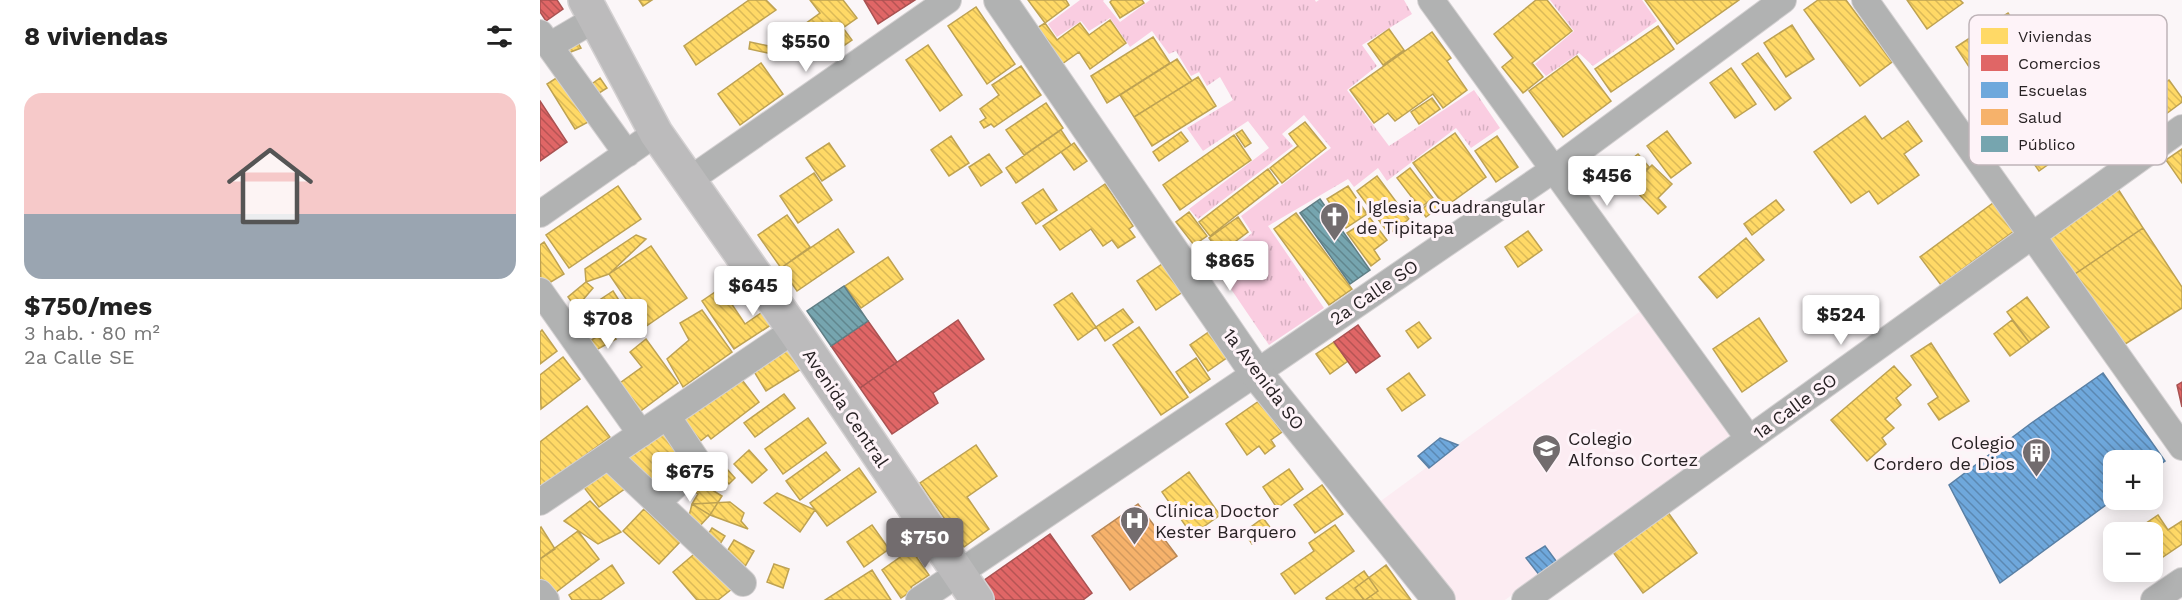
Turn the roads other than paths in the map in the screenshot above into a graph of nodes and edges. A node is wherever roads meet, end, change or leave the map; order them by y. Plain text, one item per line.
1 (948, 0) edge
2 (1000, 0) edge
3 (1431, 0) edge
4 (1783, 0) edge
5 (1865, 0) edge
6 (590, 10) edge
7 (545, 39) edge
8 (2182, 128) edge
9 (656, 133) junction
10 (2167, 139) edge
11 (1969, 145) edge
12 (627, 154) junction
13 (1983, 165) edge
14 (2130, 165) edge
15 (1553, 170) junction
16 (688, 181) junction
17 (540, 214) edge
18 (2033, 235) junction
19 (540, 291) edge
20 (794, 330) junction
21 (1256, 373) junction
22 (667, 416) junction
23 (641, 434) junction
24 (1749, 439) junction
25 (2182, 447) edge
26 (608, 456) junction
27 (540, 502) edge
28 (658, 502) junction
29 (957, 572) junction
30 (2182, 581) edge
31 (743, 583) dead end
32 (540, 593) edge
33 (546, 600) edge
34 (919, 600) edge
35 (977, 600) edge
36 (1439, 600) edge
37 (1525, 600) edge
38 (2154, 600) edge

1 - 16 street
2 - 21 street, 1a Avenida SO
3 - 15 street
4 - 15 street, 2a Calle SO
5 - 11 street
6 - 7 street
6 - 9 main road, Avenida Central
7 - 12 street
8 - 10 street, 1a Calle SO
9 - 12 street
9 - 16 main road, Avenida Central
12 - 17 street
13 - 18 street
14 - 18 street, 1a Calle SO
15 - 21 street, 2a Calle SO
15 - 24 street
16 - 20 main road, Avenida Central
18 - 24 street, 1a Calle SO
18 - 25 street
19 - 23 street
20 - 22 street
20 - 29 main road, Avenida Central
21 - 29 street, 2a Calle SO
21 - 36 street, 1a Avenida SO
22 - 23 street
22 - 28 street
23 - 26 street
24 - 37 street, 1a Calle SO
26 - 27 street
26 - 28 street
28 - 31 street
29 - 34 street, 2a Calle SO
29 - 35 main road, Avenida Central
30 - 38 street
32 - 33 street

